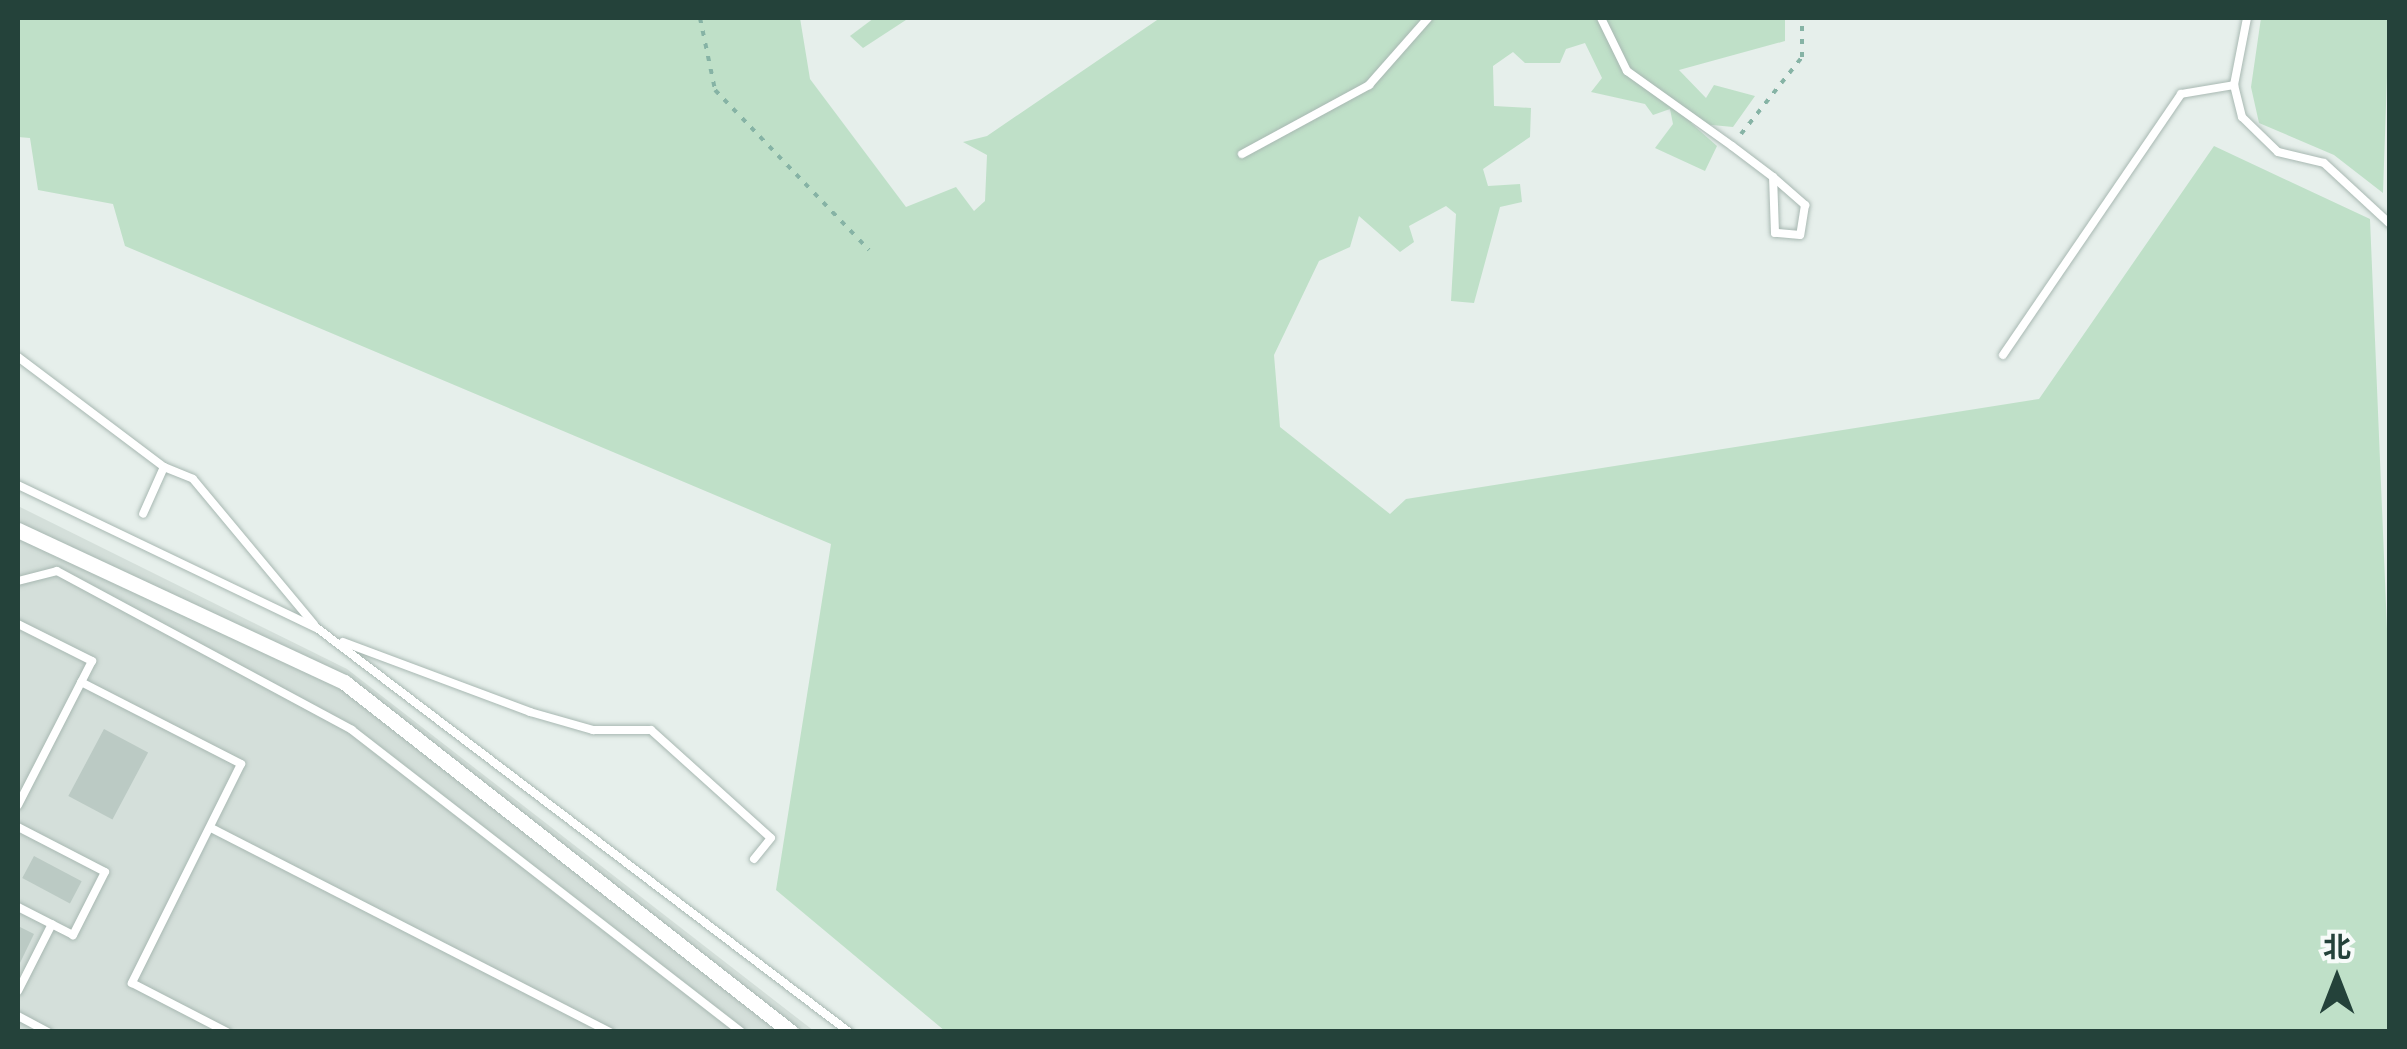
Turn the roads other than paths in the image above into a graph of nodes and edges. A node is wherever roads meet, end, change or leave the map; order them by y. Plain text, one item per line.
1 (1428, 18) edge
2 (1601, 18) edge
3 (2246, 18) edge
4 (2234, 85) junction
5 (1242, 154) dead end
6 (1773, 177) junction
7 (2390, 204) edge
8 (2380, 212) junction
9 (2390, 224) edge
10 (2003, 355) dead end
11 (18, 357) edge
12 (164, 467) junction
13 (18, 485) edge
14 (143, 514) dead end
15 (18, 530) edge
16 (18, 582) edge
17 (18, 624) edge
18 (318, 628) junction
19 (80, 682) junction
20 (18, 805) edge
21 (18, 827) edge
22 (211, 828) junction
23 (754, 859) dead end
24 (18, 906) edge
25 (52, 924) junction
26 (18, 991) edge
27 (18, 1016) edge
28 (48, 1032) edge
29 (226, 1032) edge
30 (610, 1032) edge
31 (740, 1032) edge
32 (790, 1032) edge
33 (849, 1032) edge

1 - 5 lane
2 - 6 lane
3 - 4 lane
4 - 8 lane
4 - 10 lane
6 - 6 lane
7 - 8 lane
8 - 9 lane
11 - 12 lane
12 - 14 lane
12 - 18 lane
13 - 18 lane
15 - 32 street
16 - 31 lane
17 - 19 lane
18 - 23 lane
18 - 33 lane
19 - 20 lane
19 - 22 lane
21 - 25 lane
22 - 29 lane
22 - 30 lane
24 - 25 lane
25 - 26 lane
27 - 28 lane

